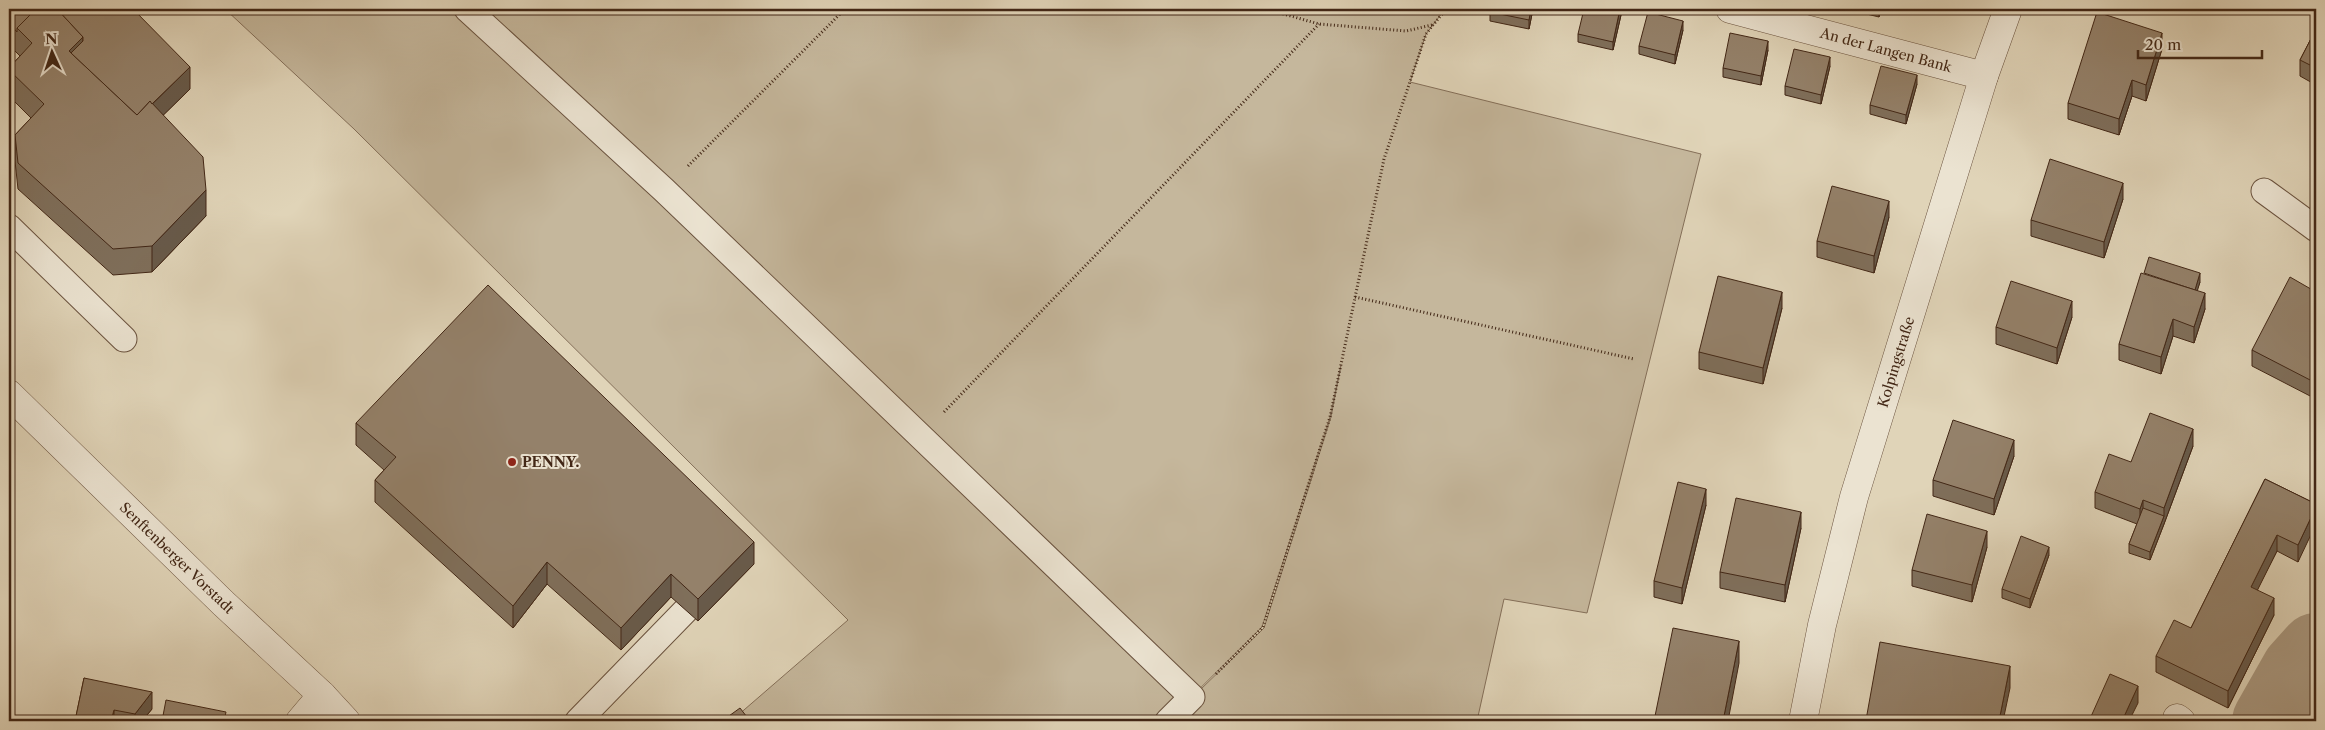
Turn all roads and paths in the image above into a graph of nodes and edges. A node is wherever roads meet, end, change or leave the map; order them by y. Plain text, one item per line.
1 (466, 9) edge
2 (845, 9) edge
3 (1266, 9) edge
4 (1446, 9) edge
5 (1730, 9) edge
6 (2008, 9) edge
7 (1319, 24) junction
8 (1433, 25) junction
9 (1984, 76) junction
10 (664, 190) junction
11 (2264, 192) dead end
12 (9, 226) edge
13 (2316, 229) edge
14 (1355, 297) junction
15 (124, 339) dead end
16 (1634, 359) dead end
17 (9, 394) edge
18 (920, 437) junction
19 (686, 610) edge
20 (322, 695) junction
21 (1192, 697) junction
22 (300, 721) edge
23 (346, 721) edge
24 (578, 721) edge
25 (1168, 721) edge
26 (1804, 721) edge

1 - 10 lane
2 - 10 path
3 - 7 path
4 - 8 path
5 - 9 street, An der Langen Bank
6 - 9 street, Kolpingstraße
7 - 8 path
7 - 18 path
8 - 14 path
9 - 26 street, Kolpingstraße
10 - 18 lane
11 - 13 lane
12 - 15 lane
14 - 16 path
14 - 21 path
17 - 20 street, Senftenberger Vorstadt
18 - 21 lane
19 - 24 lane
20 - 22 street
20 - 23 street, Senftenberger Vorstadt
21 - 25 lane

